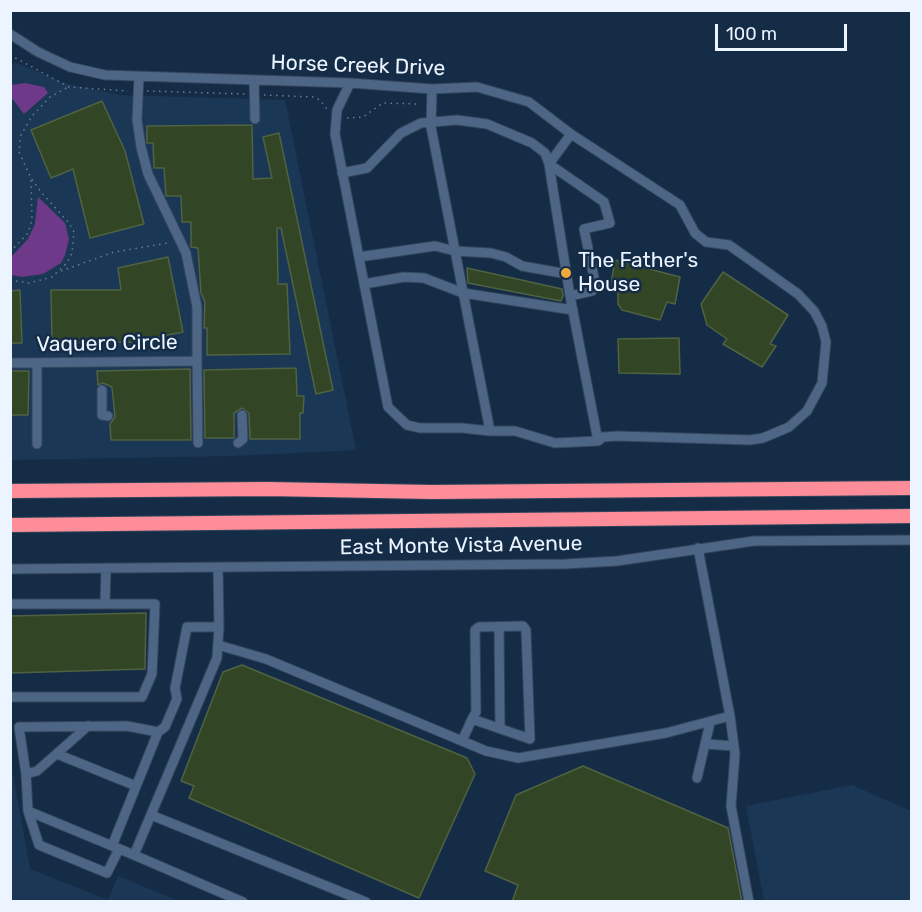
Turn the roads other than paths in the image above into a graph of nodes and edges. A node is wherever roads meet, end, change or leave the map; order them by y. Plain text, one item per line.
1 (10, 34) edge
2 (139, 77) junction
3 (254, 80) junction
4 (350, 83) junction
5 (432, 89) junction
6 (255, 119) dead end
7 (431, 123) junction
8 (571, 134) junction
9 (549, 164) junction
10 (342, 173) junction
11 (455, 251) junction
12 (359, 257) junction
13 (567, 274) junction
14 (364, 284) junction
15 (463, 294) junction
16 (570, 296) junction
17 (573, 310) junction
18 (197, 361) junction
19 (10, 363) edge
20 (37, 363) junction
21 (102, 390) dead end
22 (242, 415) dead end
23 (108, 416) dead end
24 (490, 431) junction
25 (598, 441) junction
26 (198, 443) dead end
27 (238, 443) dead end
28 (38, 444) dead end
29 (912, 486) edge
30 (10, 491) edge
31 (912, 516) edge
32 (10, 525) edge
33 (912, 540) edge
34 (698, 548) junction
35 (218, 567) junction
36 (106, 568) junction
37 (10, 569) edge
38 (10, 604) edge
39 (105, 604) junction
40 (219, 627) junction
41 (499, 627) junction
42 (218, 645) junction
43 (10, 698) edge
44 (730, 716) junction
45 (472, 719) junction
46 (710, 723) junction
47 (88, 726) junction
48 (501, 728) junction
49 (158, 732) junction
50 (530, 739) junction
51 (462, 741) junction
52 (706, 744) junction
53 (734, 746) junction
54 (57, 754) junction
55 (532, 757) junction
56 (26, 774) junction
57 (697, 778) dead end
58 (136, 786) junction
59 (28, 811) junction
60 (151, 815) junction
61 (116, 847) junction
62 (134, 855) junction
63 (243, 902) edge
64 (366, 902) edge
65 (750, 902) edge

1 - 2 street, Horse Creek Drive
2 - 3 street, Horse Creek Drive
2 - 18 street, Vaquero Circle
3 - 4 street, Horse Creek Drive
3 - 6 street
4 - 5 street, Horse Creek Drive
4 - 10 street
5 - 7 street
5 - 8 street, Horse Creek Drive
7 - 9 street
7 - 10 street
7 - 11 street
8 - 9 street
8 - 25 street, Horse Creek Drive
9 - 13 street
9 - 16 street
10 - 12 street
11 - 12 street
11 - 13 street
11 - 15 street
12 - 14 street
13 - 16 street
14 - 15 street
14 - 24 street
15 - 17 street
15 - 24 street
16 - 17 street
17 - 25 street
18 - 20 street, Vaquero Circle
18 - 26 street
19 - 20 street, Vaquero Circle
20 - 28 street
21 - 23 street
22 - 27 street
24 - 25 street
29 - 30 highway
31 - 32 highway
33 - 34 street, East Monte Vista Avenue
34 - 35 street, East Monte Vista Avenue
34 - 44 street
35 - 36 street, East Monte Vista Avenue
35 - 40 street
36 - 37 street, East Monte Vista Avenue
36 - 39 street
38 - 39 street
39 - 43 street
40 - 42 street
40 - 49 street
41 - 45 street
41 - 48 street
41 - 50 street
42 - 51 street
42 - 60 street
44 - 46 street
44 - 53 street
45 - 48 street
45 - 51 street
46 - 52 street
46 - 55 street
47 - 49 street
47 - 54 street
47 - 56 street
48 - 50 street
49 - 58 street
50 - 55 street
51 - 55 street
52 - 53 street
52 - 57 street
53 - 65 street
54 - 56 street
54 - 58 street
56 - 59 street
58 - 61 street
59 - 61 street
59 - 61 street
60 - 62 street
60 - 64 street
61 - 62 street
62 - 63 street

